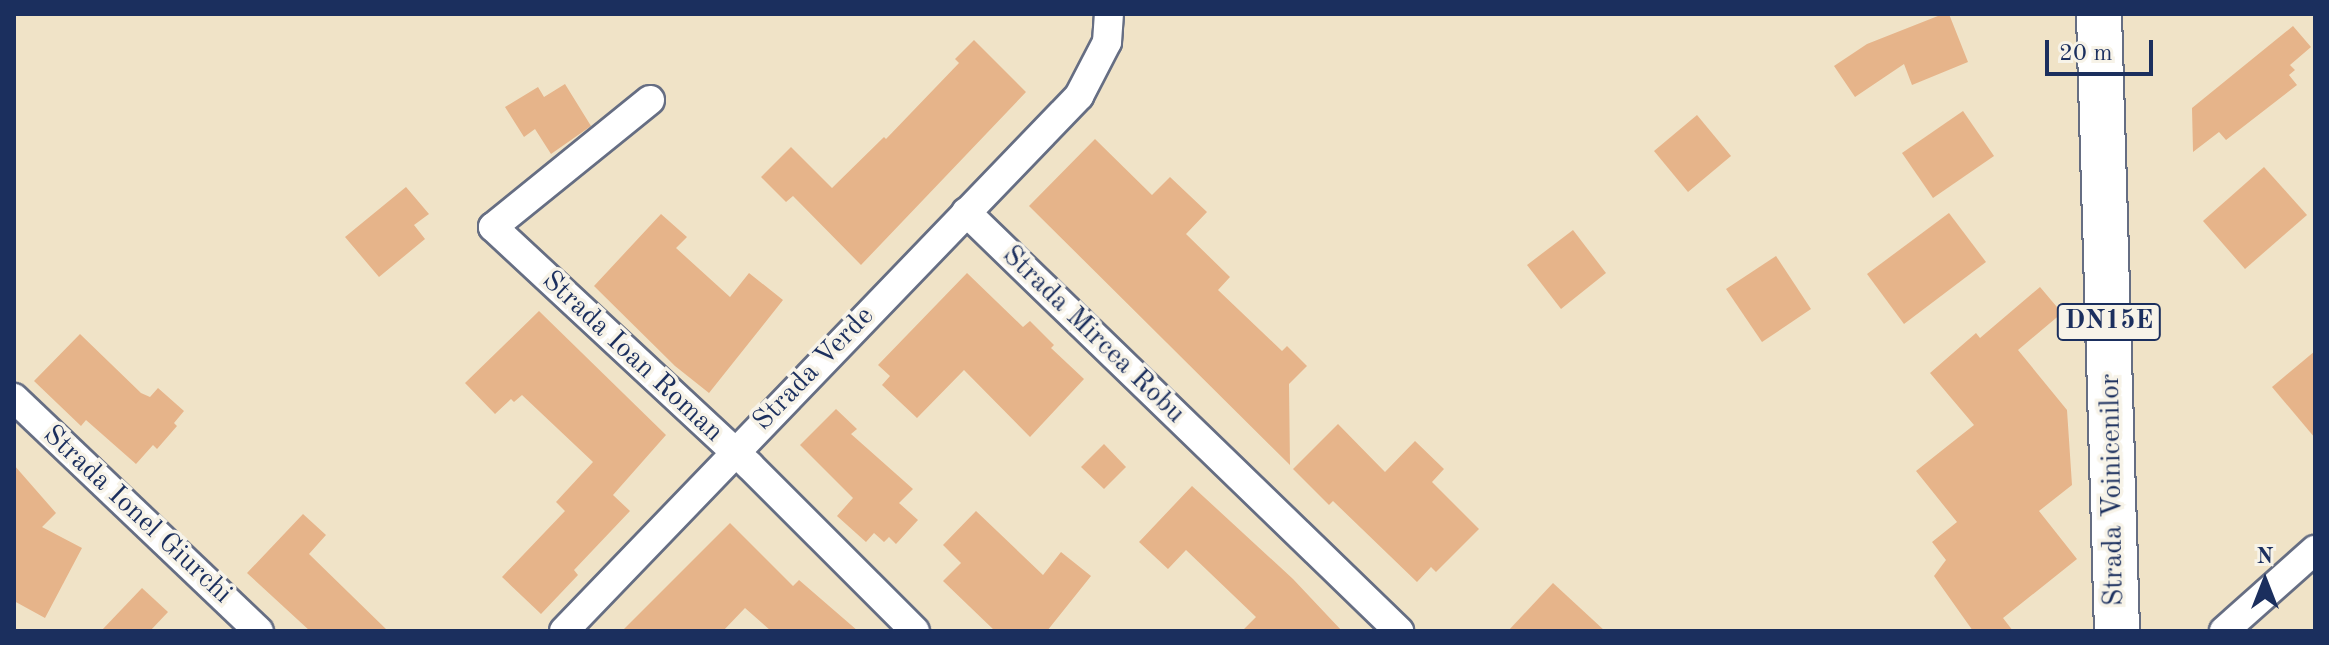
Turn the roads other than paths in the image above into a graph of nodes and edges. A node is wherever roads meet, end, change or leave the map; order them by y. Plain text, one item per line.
1 (1109, 14) edge
2 (2099, 14) edge
3 (650, 100) dead end
4 (966, 212) junction
5 (14, 398) edge
6 (735, 453) junction
7 (2315, 550) edge
8 (259, 631) edge
9 (564, 631) edge
10 (915, 631) edge
11 (1399, 631) edge
12 (2117, 631) edge
13 (2224, 631) edge

1 - 4 street
2 - 12 main road, Strada Voinicenilor / DN15E
3 - 6 street, Strada Ioan Roman
4 - 6 street, Strada Verde
4 - 11 street, Strada Mircea Robu
5 - 8 street, Strada Ionel Giurchi
6 - 9 street, Strada Verde
6 - 10 street, Strada Ioan Roman
7 - 13 street

